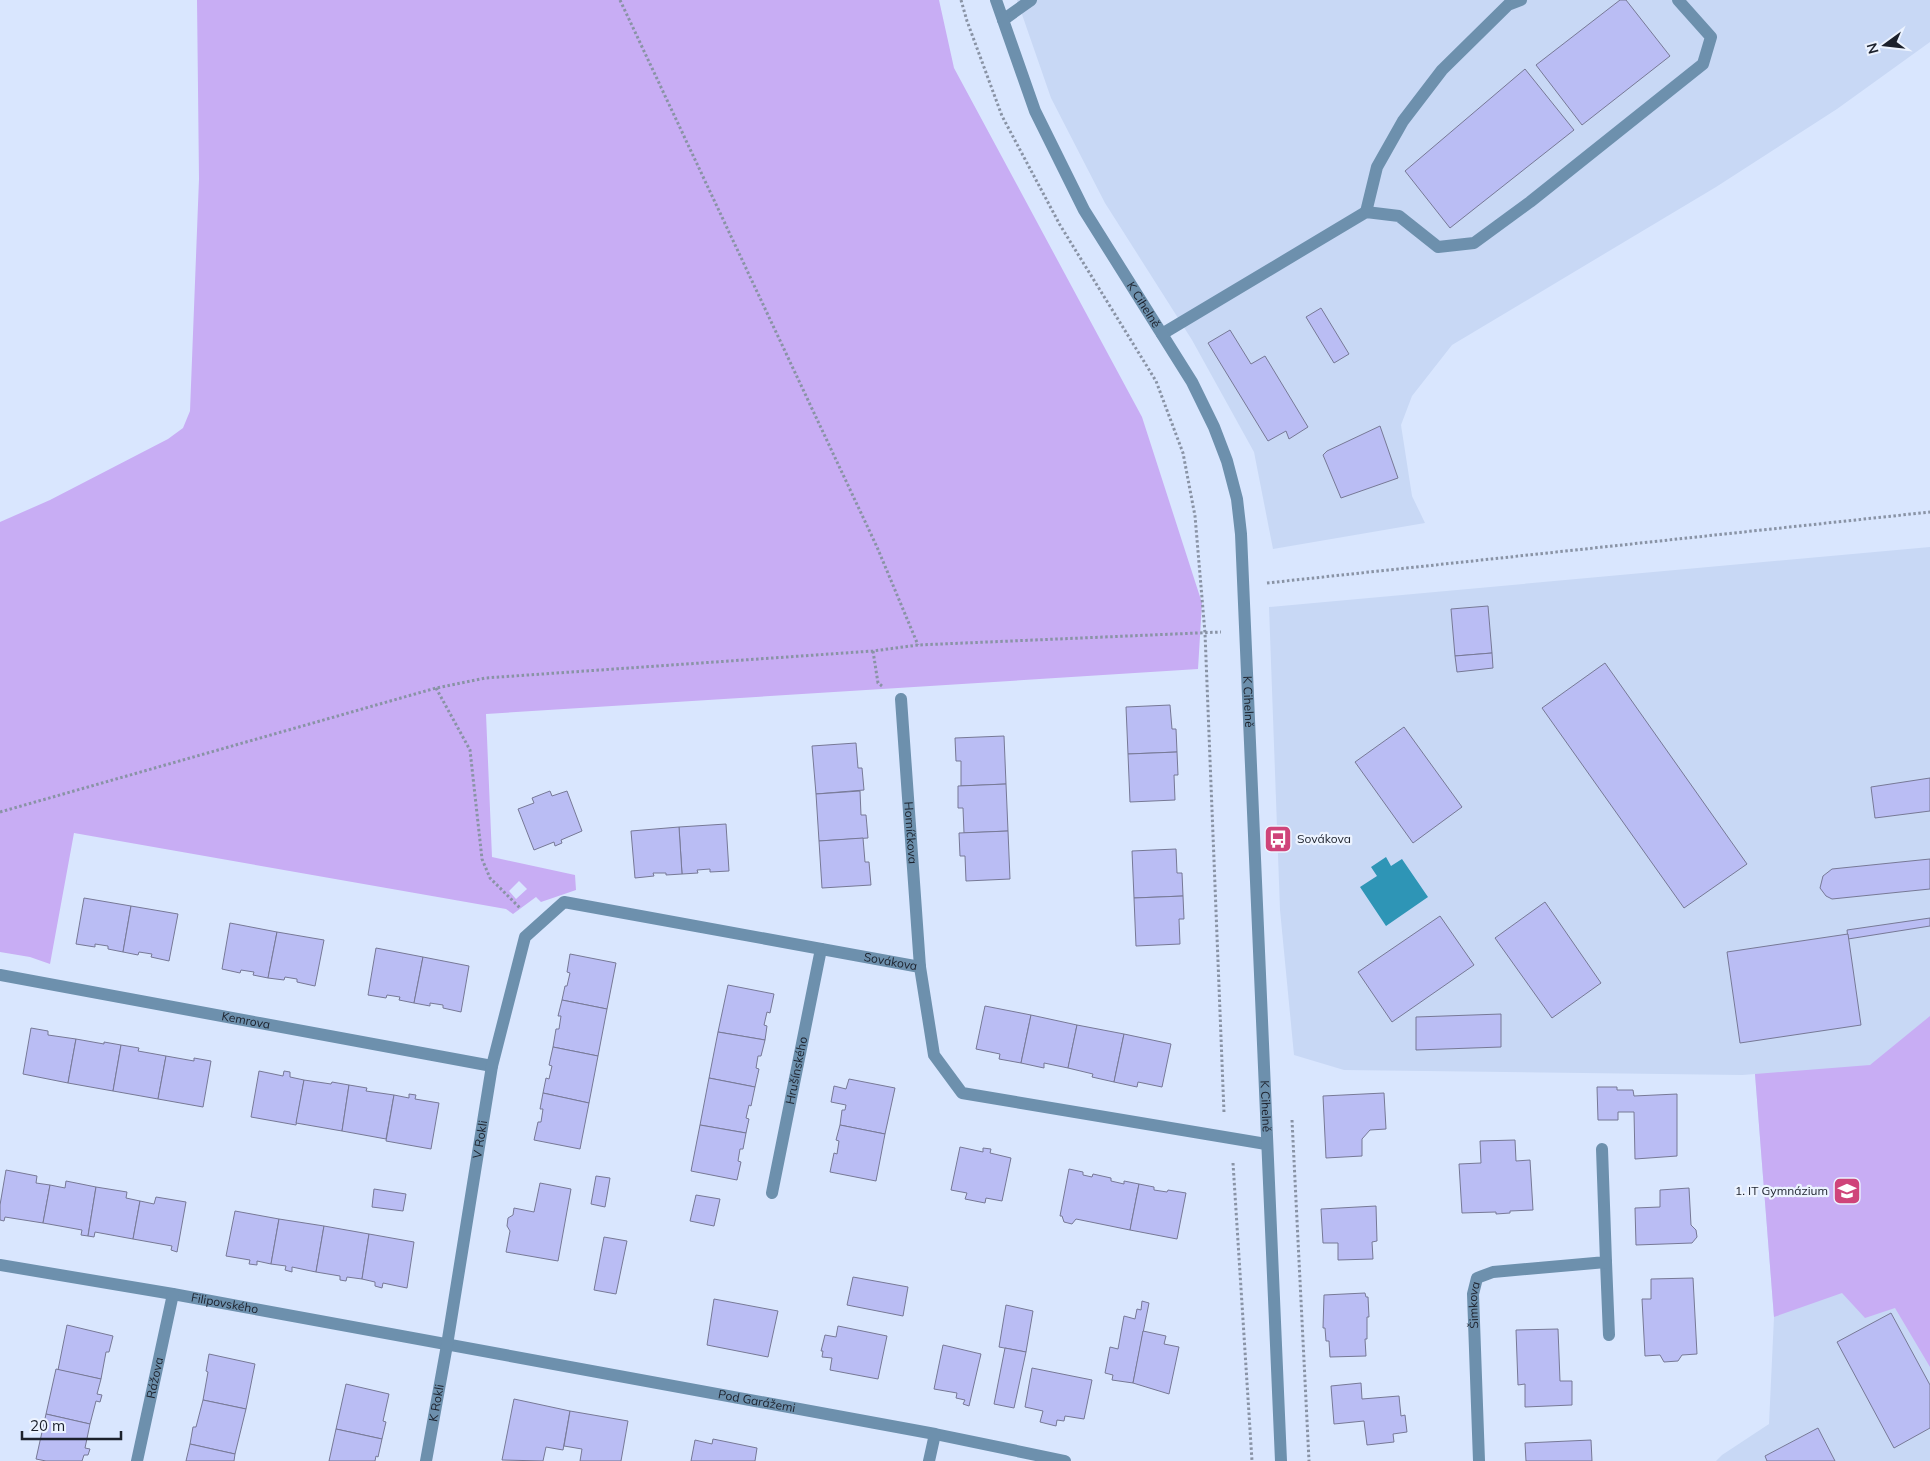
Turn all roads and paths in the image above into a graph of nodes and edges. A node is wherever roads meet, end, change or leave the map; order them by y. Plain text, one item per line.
1 (620, 0) edge
2 (961, 0) edge
3 (996, 0) edge
4 (1031, 0) edge
5 (1521, 0) edge
6 (1678, 0) edge
7 (1003, 20) junction
8 (1366, 212) junction
9 (1162, 334) junction
10 (1930, 512) edge
11 (1243, 585) junction
12 (1244, 632) junction
13 (1205, 633) junction
14 (918, 645) junction
15 (874, 650) junction
16 (436, 688) junction
17 (901, 699) joint
18 (0, 812) edge
19 (537, 926) junction
20 (525, 937) joint
21 (821, 949) junction
22 (920, 967) junction
23 (0, 975) edge
24 (492, 1066) junction
25 (1224, 1113) dead end
26 (1292, 1115) dead end
27 (1266, 1144) junction
28 (1602, 1150) dead end
29 (1233, 1164) dead end
30 (772, 1193) dead end
31 (1606, 1262) junction
32 (0, 1265) edge
33 (173, 1294) junction
34 (1609, 1335) dead end
35 (448, 1345) junction
36 (935, 1434) junction
37 (137, 1461) edge
38 (426, 1461) edge
39 (929, 1461) edge
40 (1065, 1461) edge
41 (1252, 1461) edge
42 (1281, 1461) edge
43 (1309, 1461) edge
44 (1479, 1461) edge

1 - 14 path
2 - 13 path
3 - 7 street, K Cihelně
4 - 7 street
5 - 8 street
6 - 8 street
7 - 9 street, K Cihelně
8 - 9 street
9 - 11 street, K Cihelně
10 - 11 path
11 - 12 street, K Cihelně
12 - 13 path
12 - 27 street, K Cihelně
13 - 14 path
13 - 25 path
14 - 15 path
15 - 16 path
15 - 17 path
16 - 18 path
16 - 19 path
17 - 22 street, Horníčkova
19 - 20 street, Sovákova
19 - 21 street, Sovákova
20 - 24 street, V Rokli
21 - 22 street, Sovákova
21 - 30 street, Hrušínského
22 - 27 street, Sovákova
23 - 24 street, Kemrova
24 - 35 street, V Rokli
26 - 43 path
27 - 42 street, K Cihelně
28 - 31 street
29 - 41 path
31 - 34 street
31 - 44 street, Šimkova
32 - 33 street, Filipovského
33 - 35 street, Filipovského
33 - 37 street, Rážova
35 - 36 street, Pod Garážemi
35 - 38 street, K Rokli
36 - 39 street
36 - 40 street, Pod Garážemi

